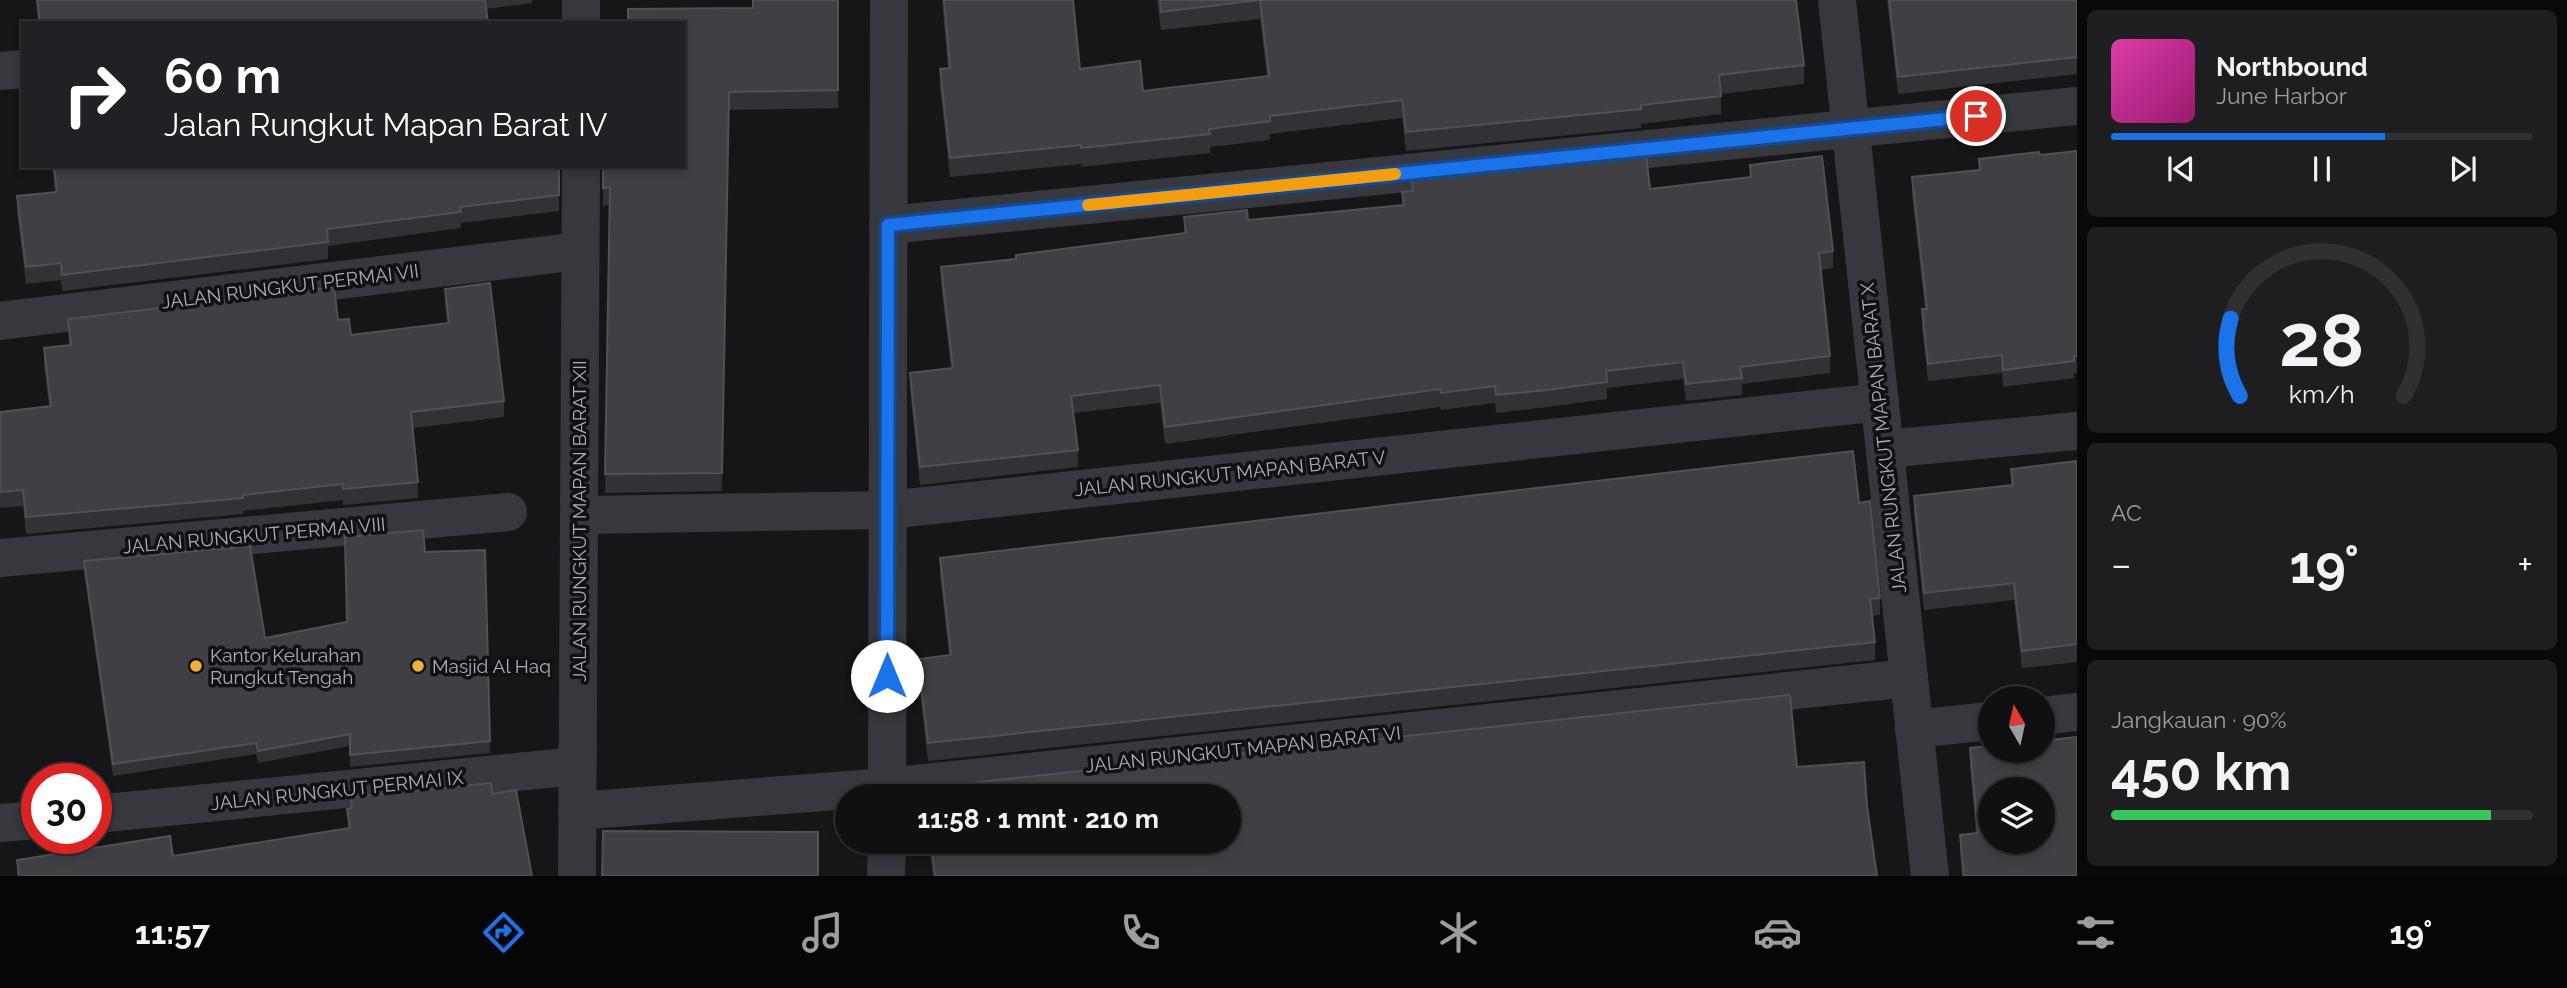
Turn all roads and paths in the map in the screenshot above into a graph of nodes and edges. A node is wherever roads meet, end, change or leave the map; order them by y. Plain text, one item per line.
1 (581, 0) edge
2 (889, 0) edge
3 (1837, 0) edge
4 (581, 21) edge
5 (21, 69) edge
6 (0, 71) edge
7 (2077, 106) edge
8 (1850, 129) junction
9 (580, 168) edge
10 (888, 225) junction
11 (580, 251) junction
12 (0, 321) edge
13 (1880, 402) junction
14 (2077, 431) edge
15 (1885, 449) junction
16 (888, 510) junction
17 (508, 512) dead end
18 (579, 515) junction
19 (0, 558) edge
20 (1909, 678) junction
21 (2077, 712) edge
22 (2055, 715) edge
23 (1978, 722) edge
24 (1914, 729) junction
25 (577, 766) junction
26 (887, 784) edge
27 (959, 784) edge
28 (835, 795) edge
29 (577, 811) junction
30 (112, 812) edge
31 (21, 821) edge
32 (0, 823) edge
33 (887, 854) edge
34 (577, 876) edge
35 (887, 876) edge
36 (1930, 876) edge

1 - 4 street
2 - 10 street
3 - 8 street, JALAN RUNGKUT MAPAN BARAT X
5 - 6 street
7 - 8 street
8 - 10 street
8 - 13 street, JALAN RUNGKUT MAPAN BARAT X
9 - 11 street, JALAN RUNGKUT MAPAN BARAT XII
10 - 16 street
11 - 12 street, JALAN RUNGKUT PERMAI VII
11 - 18 street, JALAN RUNGKUT MAPAN BARAT XII
13 - 15 street, JALAN RUNGKUT MAPAN BARAT X
13 - 16 street, JALAN RUNGKUT MAPAN BARAT V
14 - 15 street
15 - 20 street, JALAN RUNGKUT MAPAN BARAT X
16 - 18 street, JALAN RUNGKUT MAPAN BARAT V
16 - 26 street
17 - 19 street, JALAN RUNGKUT PERMAI VIII
18 - 25 street, JALAN RUNGKUT MAPAN BARAT XII
20 - 24 street, JALAN RUNGKUT MAPAN BARAT X
20 - 27 street, JALAN RUNGKUT MAPAN BARAT VI
21 - 22 street
23 - 24 street
24 - 36 street, JALAN RUNGKUT MAPAN BARAT X
25 - 29 street, JALAN RUNGKUT MAPAN BARAT XII
25 - 30 street, JALAN RUNGKUT PERMAI IX
28 - 29 street, JALAN RUNGKUT MAPAN BARAT VI
29 - 34 street, JALAN RUNGKUT MAPAN BARAT XII
31 - 32 street
33 - 35 street

